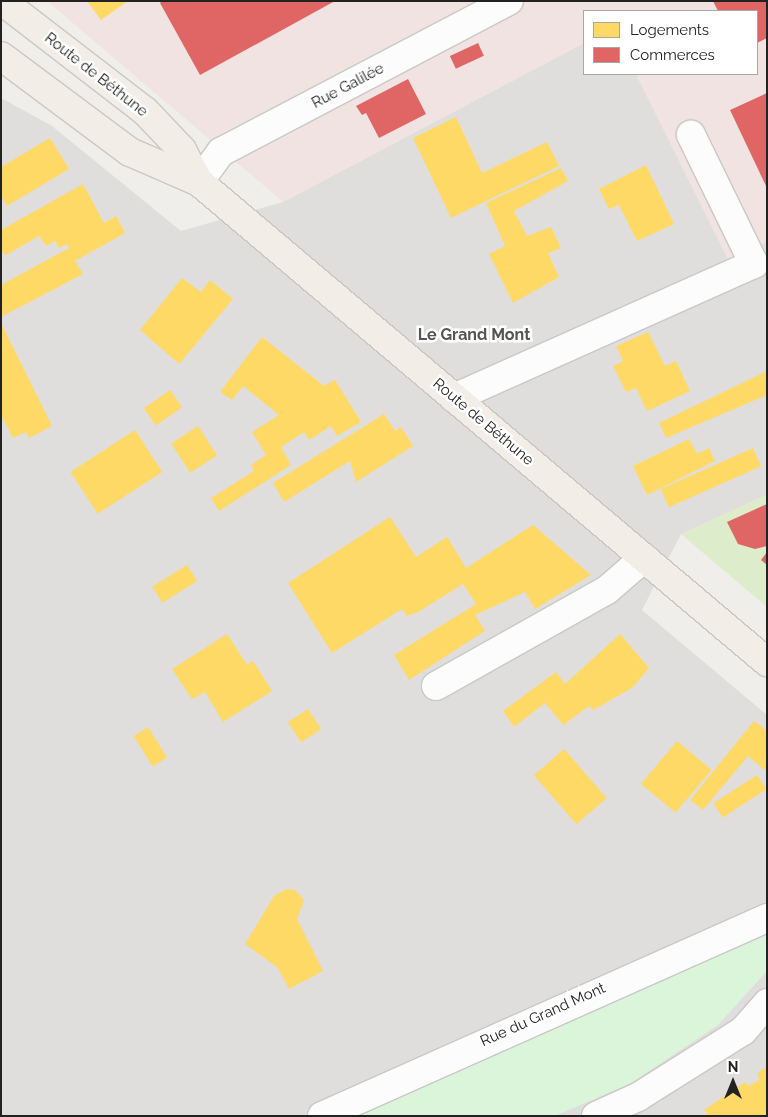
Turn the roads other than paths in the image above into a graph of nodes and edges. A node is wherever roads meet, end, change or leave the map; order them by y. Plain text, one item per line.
1 (2, 1) edge
2 (509, 1) edge
3 (1, 56) edge
4 (691, 135) dead end
5 (199, 182) junction
6 (760, 261) edge
7 (454, 398) junction
8 (644, 558) junction
9 (767, 662) edge
10 (436, 686) dead end
11 (767, 918) edge
12 (767, 1003) edge
13 (322, 1116) edge
14 (596, 1116) edge

1 - 5 main road, Route de Béthune
2 - 5 street, Rue Galilée
3 - 5 main road, Route de Béthune
4 - 6 street
5 - 7 main road, Route de Béthune
6 - 7 street
7 - 8 main road, Route de Béthune
8 - 9 main road, Route de Béthune
8 - 10 street
11 - 13 street, Rue du Grand Mont
12 - 14 street

